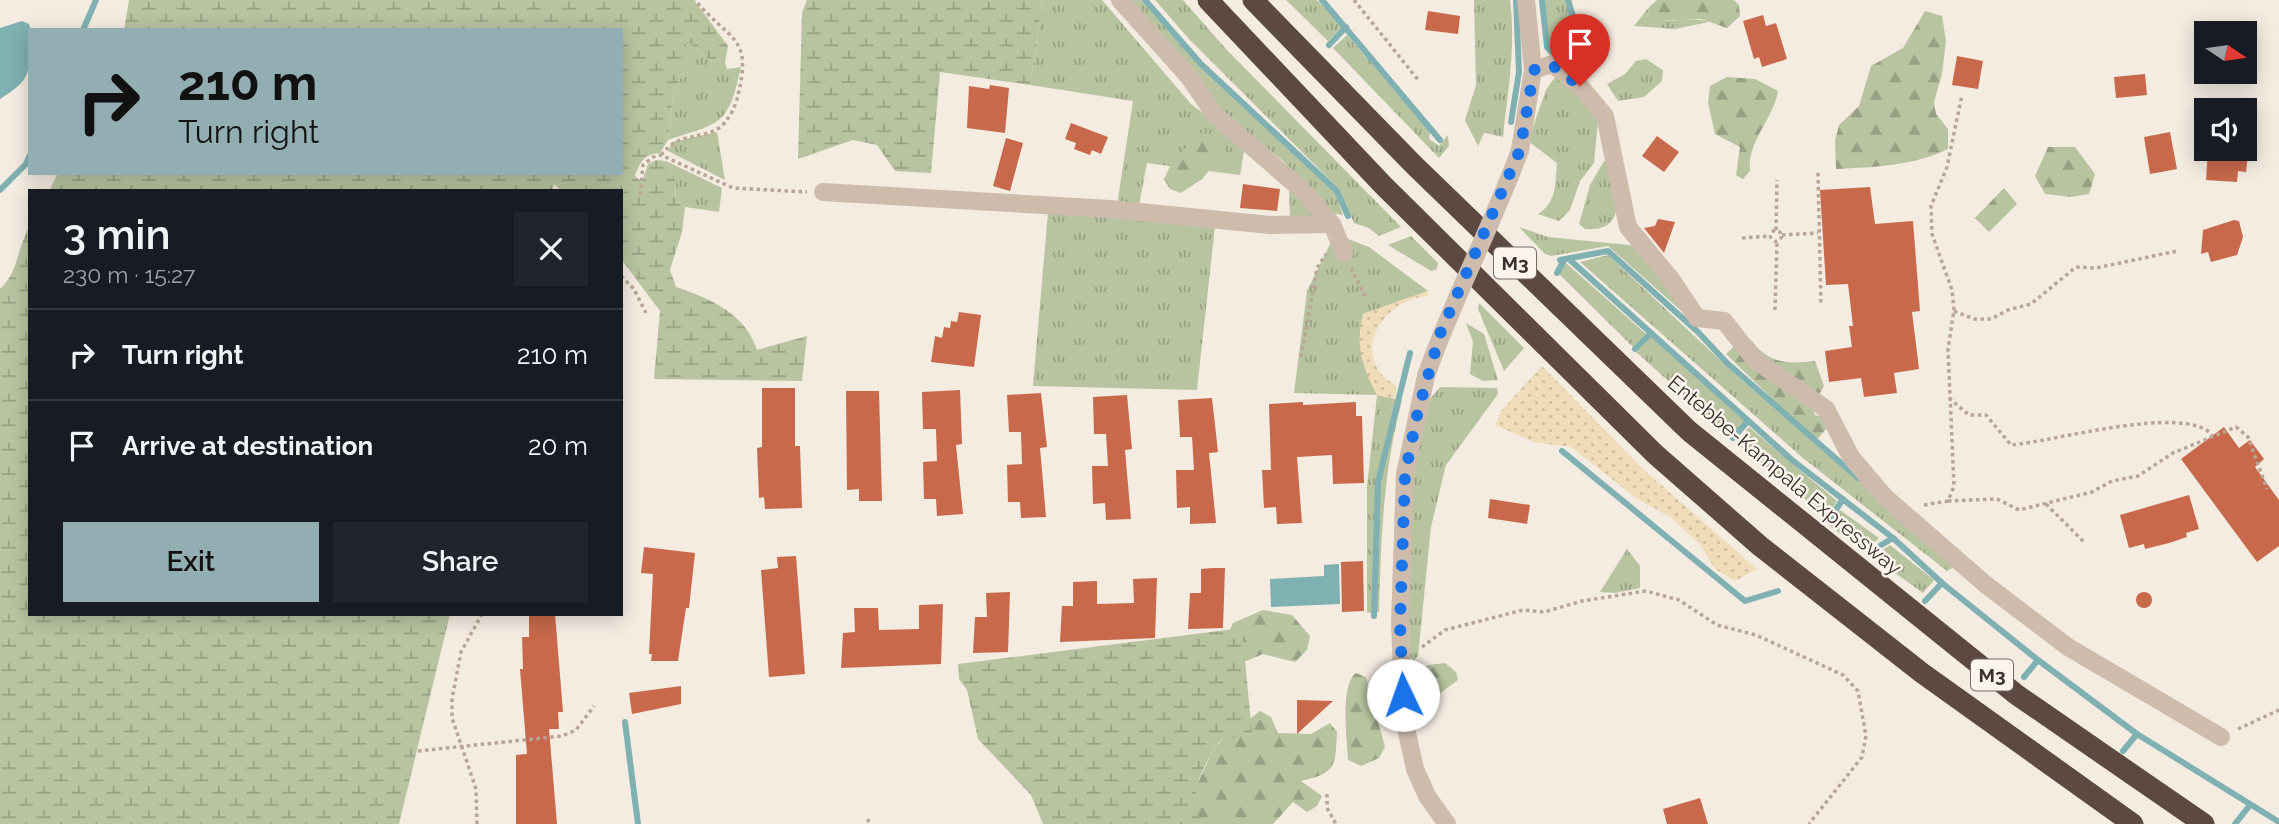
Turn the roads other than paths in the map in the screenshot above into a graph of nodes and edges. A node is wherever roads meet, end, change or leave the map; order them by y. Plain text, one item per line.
1 (1120, 0) edge
2 (1208, 0) edge
3 (1253, 0) edge
4 (1526, 0) edge
5 (1534, 70) junction
6 (823, 192) road end
7 (1335, 230) junction
8 (1344, 253) road end
9 (2221, 737) road end
10 (1447, 824) edge
11 (2133, 824) edge
12 (2204, 824) edge

1 - 7 street
2 - 11 highway, M3
3 - 12 highway, Entebbe-Kampala Expressway / M3
4 - 5 street
5 - 9 street
5 - 10 street, bridge
6 - 7 street
7 - 8 street

